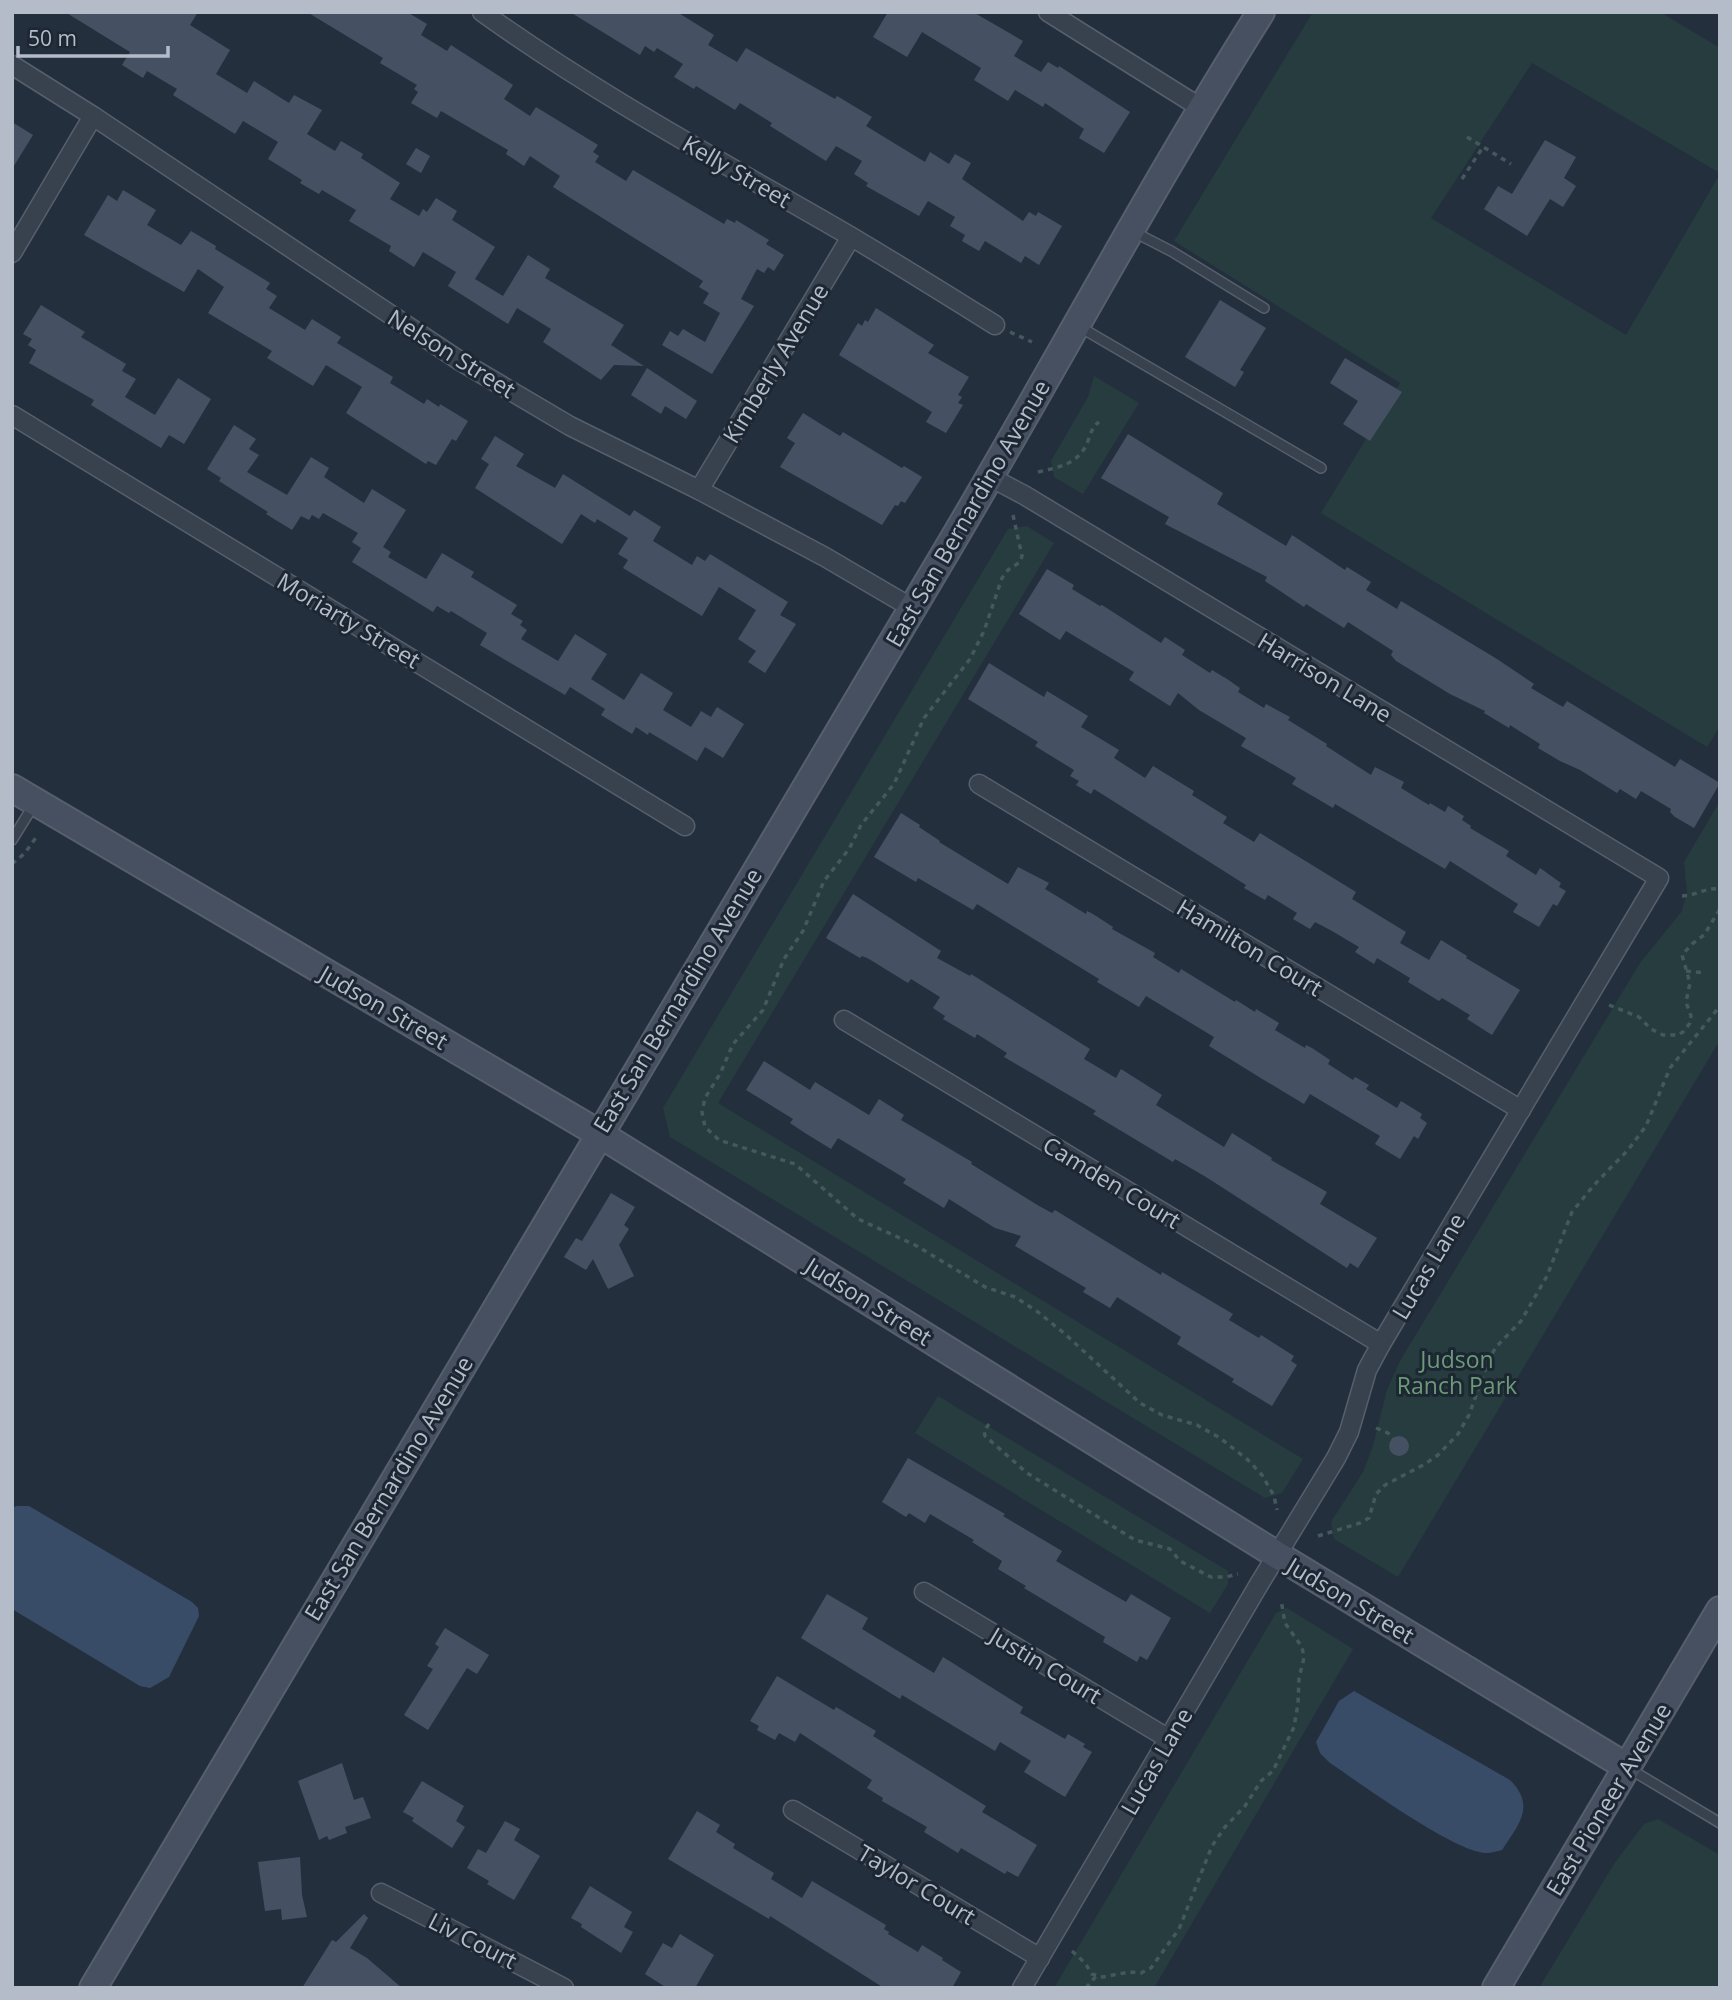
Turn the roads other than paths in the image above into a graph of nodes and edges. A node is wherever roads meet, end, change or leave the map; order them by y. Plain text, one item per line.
1 (482, 12) edge
2 (1048, 12) edge
3 (1261, 12) edge
4 (12, 65) edge
5 (1201, 108) junction
6 (93, 116) junction
7 (1130, 230) junction
8 (851, 237) junction
9 (12, 253) edge
10 (1264, 308) dead end
11 (1076, 324) junction
12 (995, 325) dead end
13 (12, 415) edge
14 (1321, 468) dead end
15 (990, 477) junction
16 (699, 490) junction
17 (912, 608) junction
18 (979, 784) dead end
19 (12, 788) edge
20 (35, 802) junction
21 (685, 826) dead end
22 (12, 841) edge
23 (1659, 878) joint
24 (844, 1020) dead end
25 (1521, 1110) junction
26 (598, 1133) junction
27 (1381, 1345) junction
28 (1277, 1555) junction
29 (924, 1591) dead end
30 (1720, 1610) edge
31 (1169, 1739) junction
32 (1627, 1767) junction
33 (793, 1810) dead end
34 (1720, 1823) edge
35 (381, 1893) dead end
36 (1040, 1958) junction
37 (93, 1988) edge
38 (565, 1988) edge
39 (1022, 1988) edge
40 (1496, 1988) edge

1 - 8 street, Kelly Street
2 - 5 street
3 - 5 street, East San Bernardino Avenue
4 - 6 street, Nelson Street
5 - 7 street, East San Bernardino Avenue
6 - 9 street
6 - 16 street, Nelson Street
7 - 10 lane
7 - 11 street, East San Bernardino Avenue
8 - 12 street, Kelly Street
8 - 16 street, Kimberly Avenue
11 - 14 lane
11 - 15 street, East San Bernardino Avenue
13 - 21 street, Moriarty Street
15 - 17 street, East San Bernardino Avenue
15 - 23 street, Harrison Lane
16 - 17 street, Nelson Street
17 - 26 street, East San Bernardino Avenue
18 - 25 street, Hamilton Court
19 - 20 street, Judson Street
20 - 22 lane
20 - 26 street, Judson Street
23 - 25 street, Lucas Lane
24 - 27 street, Camden Court
25 - 27 street, Lucas Lane
26 - 28 street, Judson Street
26 - 37 street, East San Bernardino Avenue
27 - 28 street, Lucas Lane
28 - 31 street, Lucas Lane
28 - 32 street, Judson Street
29 - 31 street, Justin Court
30 - 32 street, East Pioneer Avenue
31 - 36 street, Lucas Lane
32 - 34 lane, Judson Street
32 - 40 street, East Pioneer Avenue
33 - 36 street, Taylor Court
35 - 38 street, Liv Court
36 - 39 street, Lucas Lane

